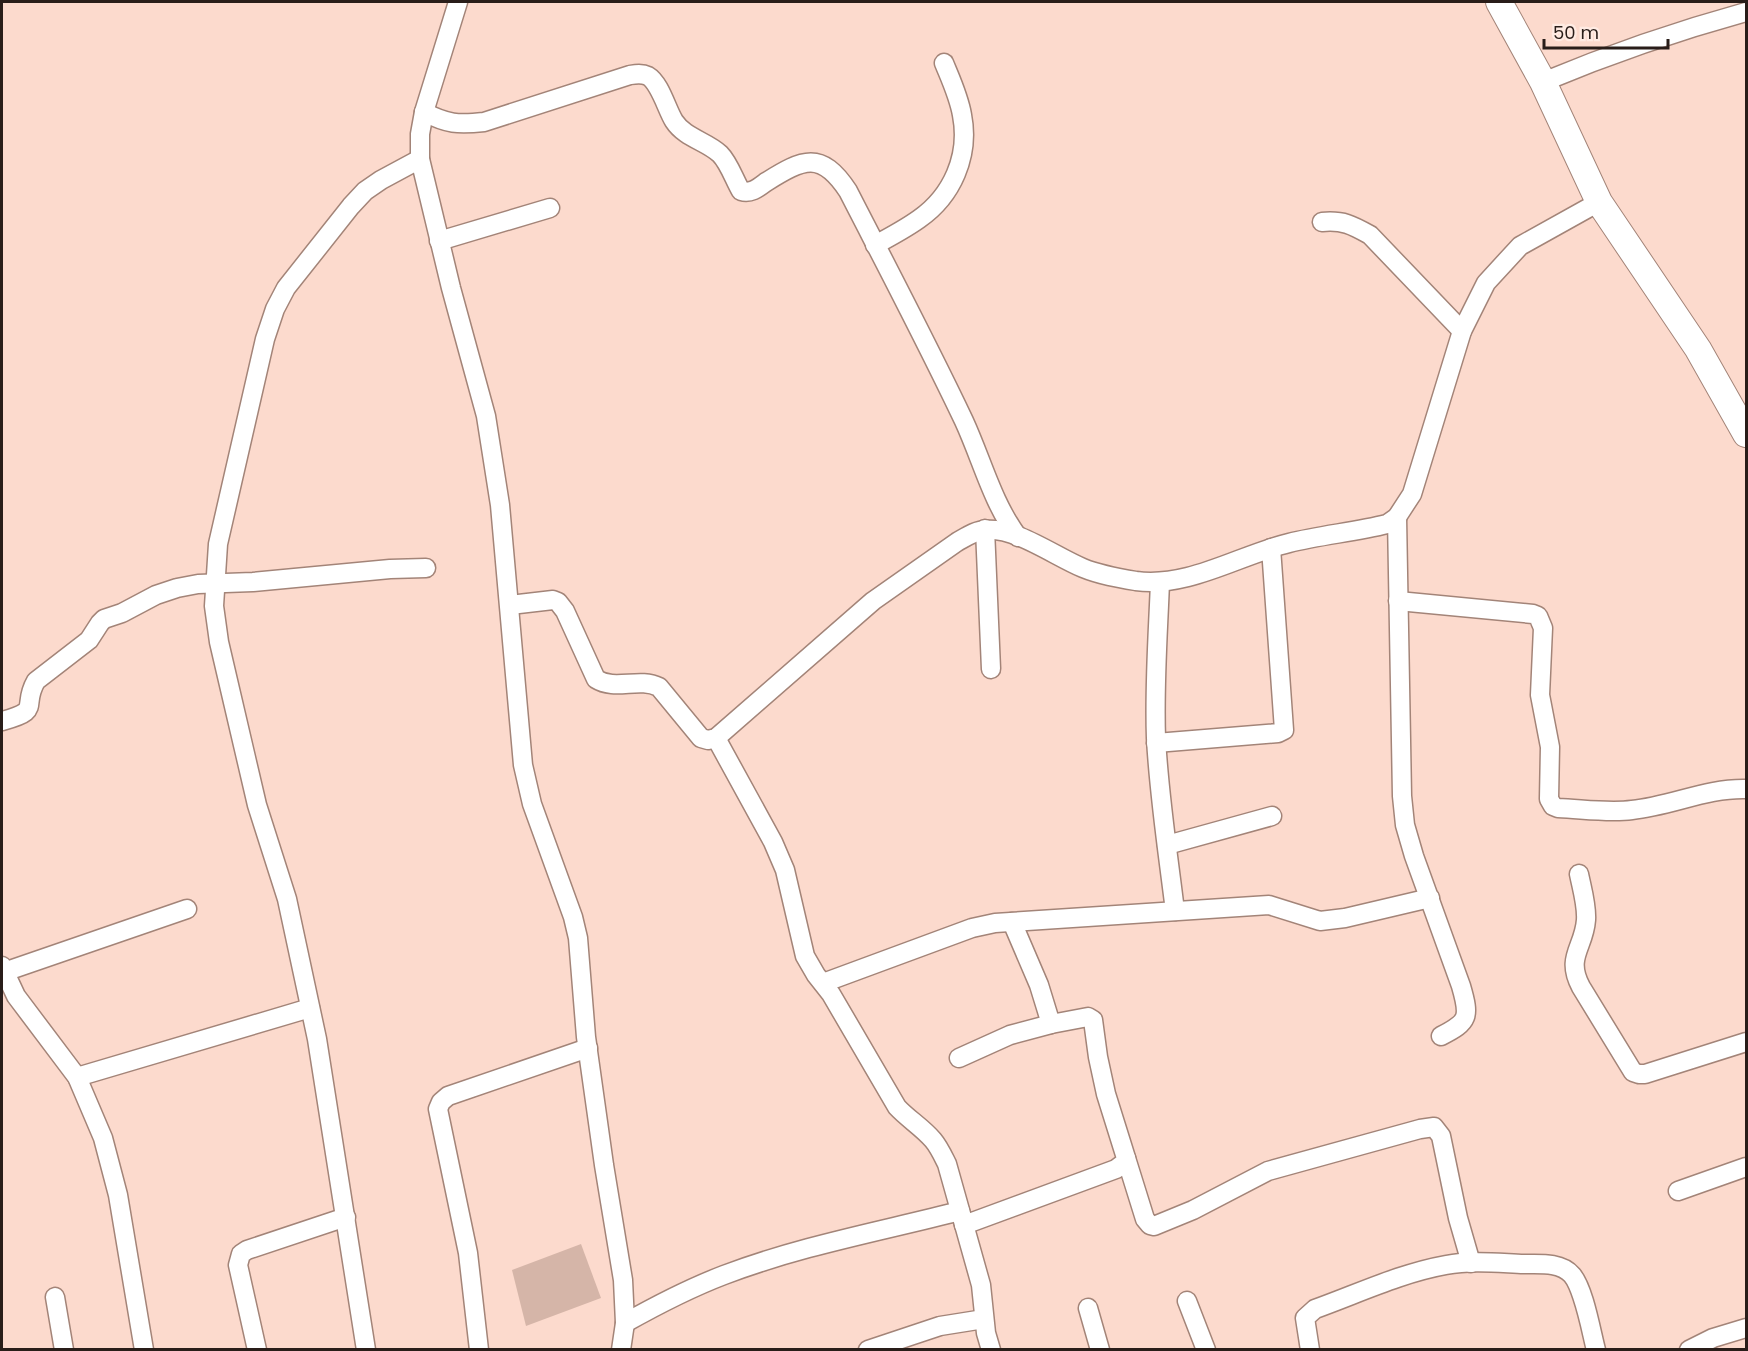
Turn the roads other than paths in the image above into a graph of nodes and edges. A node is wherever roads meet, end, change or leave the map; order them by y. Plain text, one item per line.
1 (458, 2) edge
2 (1499, 2) edge
3 (1746, 12) edge
4 (944, 63) dead end
5 (1543, 82) junction
6 (424, 112) junction
7 (420, 159) junction
8 (1599, 202) junction
9 (550, 208) dead end
10 (1322, 222) dead end
11 (440, 241) junction
12 (876, 245) junction
13 (1462, 331) junction
14 (1746, 434) edge
15 (1397, 517) junction
16 (985, 530) junction
17 (1018, 537) junction
18 (1271, 548) junction
19 (426, 568) dead end
20 (1160, 582) junction
21 (214, 583) junction
22 (1398, 601) junction
23 (510, 605) junction
24 (991, 669) dead end
25 (2, 721) edge
26 (716, 738) junction
27 (1156, 743) junction
28 (1746, 789) edge
29 (1272, 816) dead end
30 (1167, 845) junction
31 (1579, 874) dead end
32 (1430, 898) junction
33 (187, 909) dead end
34 (1176, 911) junction
35 (1012, 922) junction
36 (3, 969) edge
37 (823, 983) junction
38 (310, 1008) junction
39 (1051, 1024) junction
40 (1441, 1036) dead end
41 (1746, 1042) edge
42 (588, 1048) junction
43 (959, 1058) dead end
44 (76, 1077) junction
45 (1126, 1158) junction
46 (1746, 1167) edge
47 (1678, 1191) dead end
48 (346, 1216) junction
49 (962, 1218) junction
50 (1471, 1263) junction
51 (55, 1297) dead end
52 (1187, 1301) dead end
53 (1088, 1308) dead end
54 (984, 1319) junction
55 (625, 1323) junction
56 (1746, 1328) edge
57 (1692, 1349) edge
58 (64, 1350) edge
59 (144, 1350) edge
60 (257, 1350) edge
61 (366, 1350) edge
62 (479, 1350) edge
63 (621, 1350) edge
64 (868, 1350) edge
65 (991, 1350) edge
66 (1100, 1350) edge
67 (1206, 1350) edge
68 (1310, 1350) edge
69 (1596, 1350) edge

1 - 6 street
2 - 5 street
3 - 5 street
4 - 12 street
5 - 8 street
6 - 7 street
6 - 12 street
7 - 11 street
7 - 21 street
8 - 13 street
8 - 14 street
9 - 11 street
10 - 13 street
11 - 23 street
12 - 17 street
13 - 15 street
15 - 18 street
15 - 22 street
16 - 17 street
16 - 24 street
16 - 26 street
17 - 20 street
18 - 20 street
18 - 27 street
19 - 21 street
20 - 27 street
21 - 25 street
21 - 38 street
22 - 28 street
22 - 32 street
23 - 26 street
23 - 42 street
26 - 37 street
27 - 30 street
29 - 30 street
30 - 34 street
31 - 41 street
32 - 34 street
32 - 40 street
33 - 36 street
34 - 35 street
35 - 37 street
35 - 39 street
36 - 44 street
37 - 49 street
38 - 44 street
38 - 48 street
39 - 43 street
39 - 45 street
42 - 55 street
42 - 62 street
44 - 59 street
45 - 49 street
45 - 50 street
46 - 47 street
48 - 60 street
48 - 61 street
49 - 54 street
49 - 55 street
50 - 68 street
50 - 69 street
51 - 58 street
52 - 67 street
53 - 66 street
54 - 64 street
54 - 65 street
55 - 63 street
56 - 57 street

